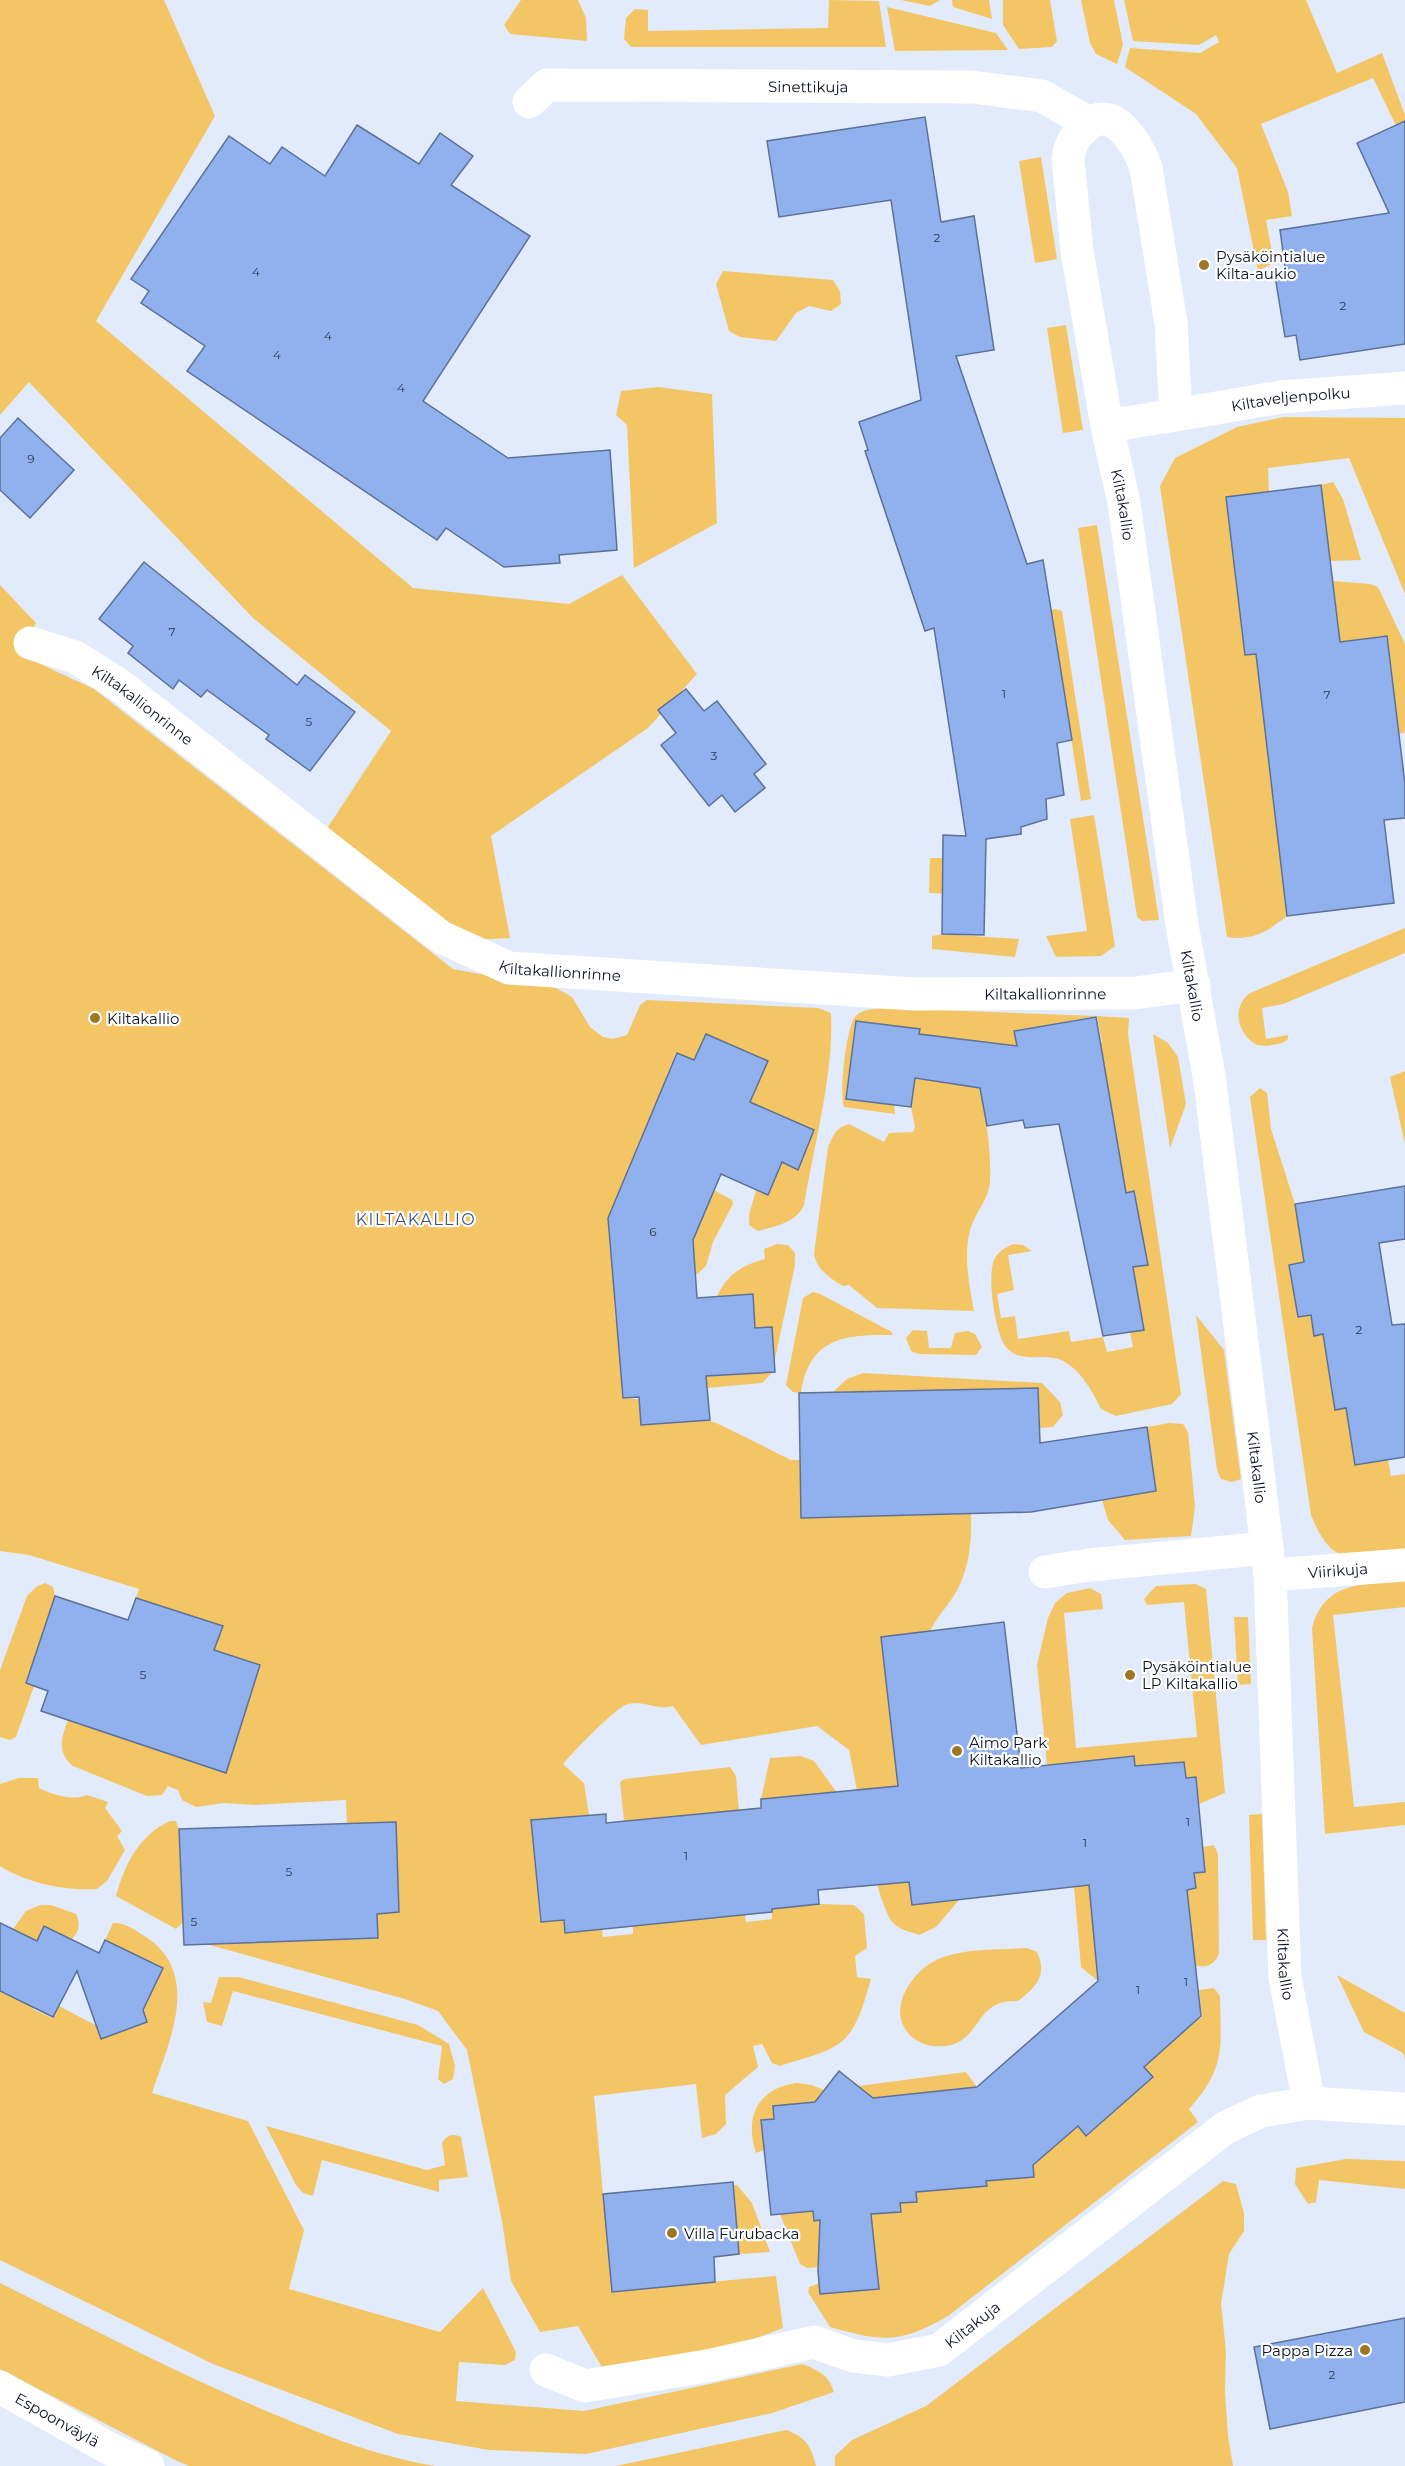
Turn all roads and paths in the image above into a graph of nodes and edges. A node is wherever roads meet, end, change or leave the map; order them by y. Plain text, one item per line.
1 (529, 102) dead end
2 (1089, 123) junction
3 (1405, 388) edge
4 (1176, 415) junction
5 (1107, 426) junction
6 (30, 643) dead end
7 (1194, 985) junction
8 (1268, 1562) junction
9 (1405, 1564) edge
10 (1045, 1572) dead end
11 (1309, 2103) junction
12 (1405, 2109) edge
13 (546, 2370) dead end
14 (0, 2387) edge
15 (148, 2466) edge

1 - 2 street, Sinettikuja
2 - 4 street
2 - 5 street, Kiltakallio
3 - 4 street, Kiltaveljenpolku
4 - 5 street
5 - 7 street, Kiltakallio
6 - 7 street, Kiltakallionrinne
7 - 8 street, Kiltakallio
8 - 9 street, Viirikuja
8 - 10 street
8 - 11 street, Kiltakallio
11 - 12 street
11 - 13 street, Kiltakuja
14 - 15 street, Espoonväylä

